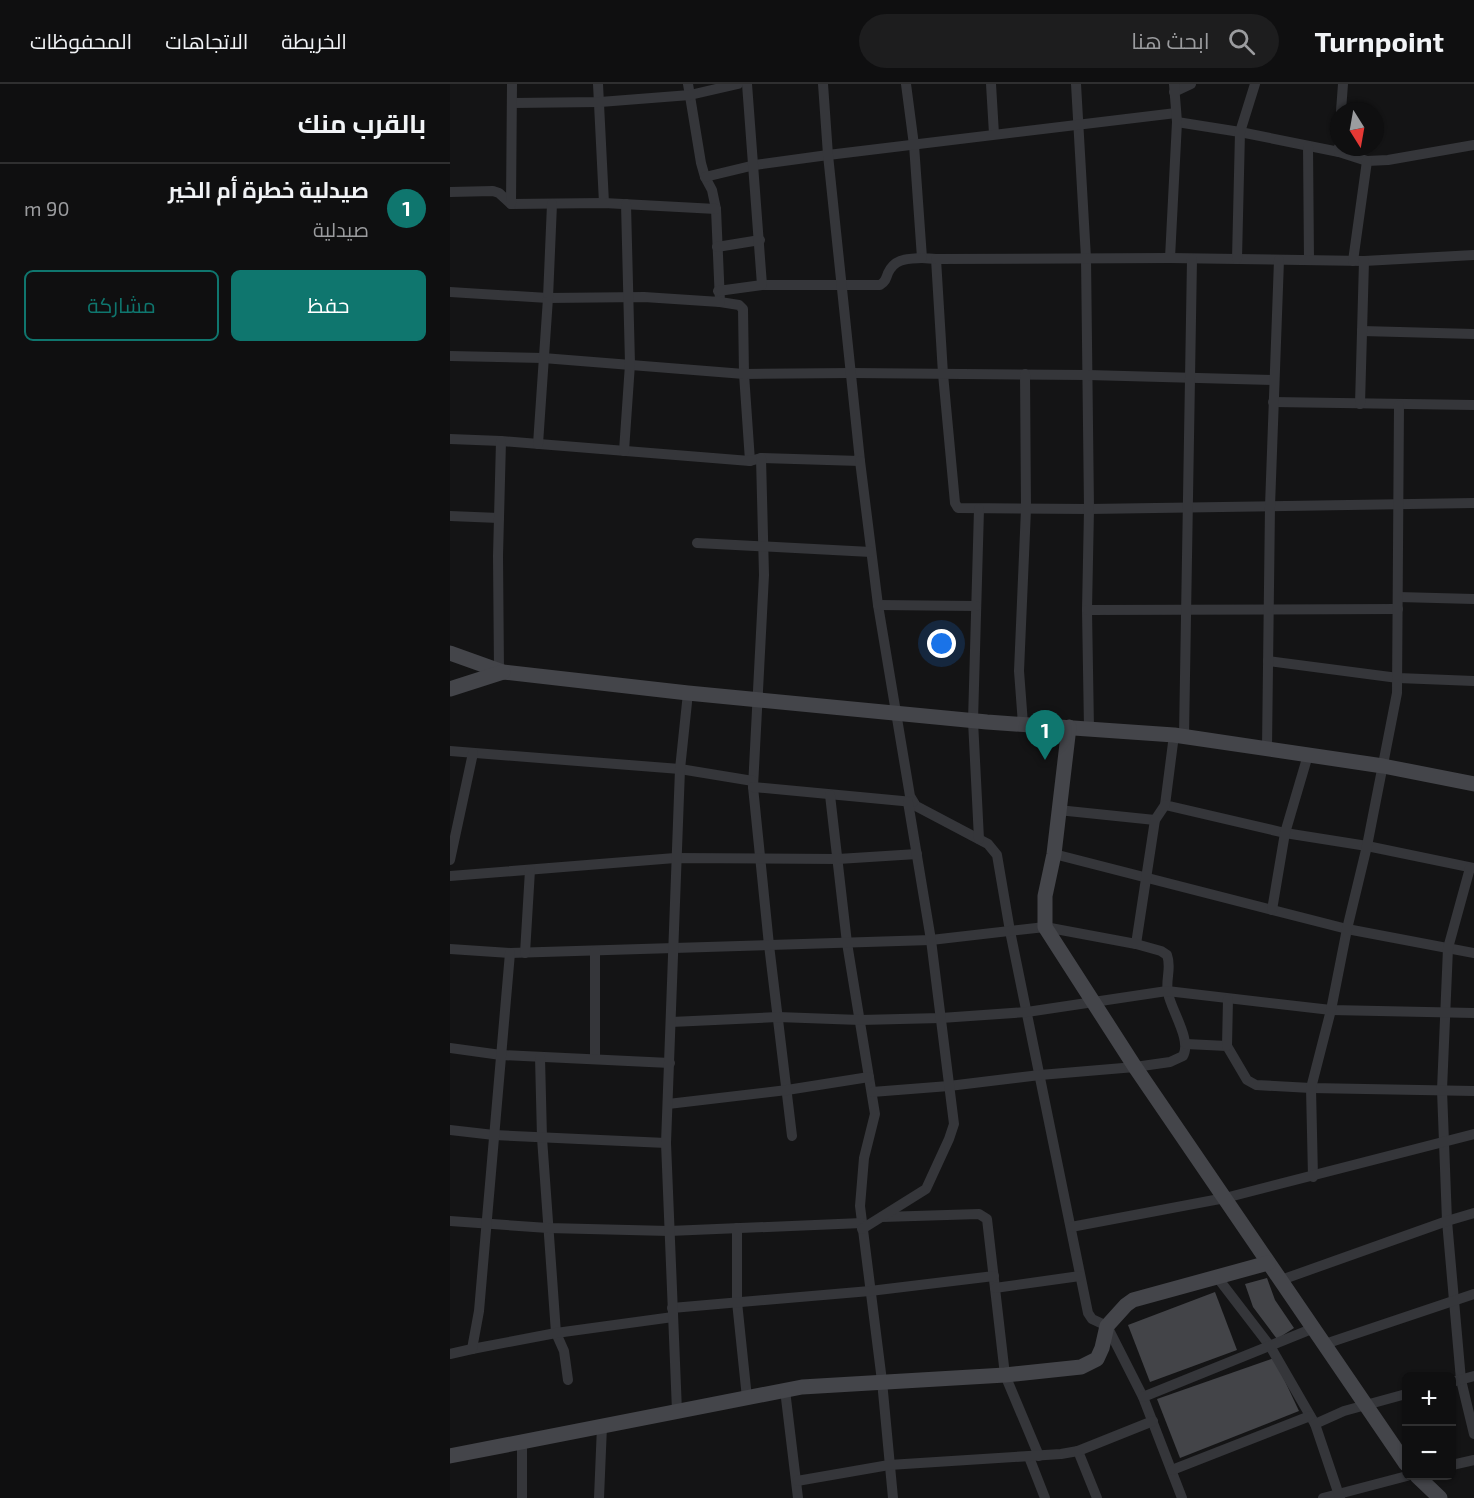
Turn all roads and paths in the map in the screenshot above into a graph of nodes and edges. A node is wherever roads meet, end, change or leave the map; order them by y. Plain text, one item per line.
1 (512, 84) edge
2 (598, 84) edge
3 (738, 84) edge
4 (747, 84) edge
5 (824, 84) edge
6 (906, 84) edge
7 (991, 84) edge
8 (1076, 84) edge
9 (1191, 84) edge
10 (1254, 84) edge
11 (1343, 84) edge
12 (1174, 88) edge
13 (689, 89) edge
14 (600, 102) junction
15 (1342, 102) edge
16 (513, 103) junction
17 (1177, 118) junction
18 (1079, 124) junction
19 (1240, 132) junction
20 (994, 134) junction
21 (914, 145) junction
22 (1308, 146) junction
23 (1474, 146) edge
24 (1330, 149) edge
25 (828, 155) junction
26 (1354, 156) edge
27 (1367, 161) junction
28 (755, 165) junction
29 (705, 177) junction
30 (450, 192) edge
31 (604, 203) junction
32 (512, 204) junction
33 (552, 204) junction
34 (626, 204) junction
35 (716, 209) junction
36 (760, 240) junction
37 (717, 247) junction
38 (1474, 255) edge
39 (922, 258) junction
40 (1086, 258) junction
41 (1170, 258) junction
42 (936, 259) junction
43 (1192, 259) junction
44 (1237, 259) junction
45 (1279, 260) junction
46 (1309, 260) junction
47 (1358, 261) junction
48 (762, 285) junction
49 (842, 285) junction
50 (450, 292) edge
51 (719, 297) junction
52 (548, 298) junction
53 (627, 298) junction
54 (1362, 331) junction
55 (1474, 334) edge
56 (450, 356) edge
57 (543, 358) junction
58 (630, 364) junction
59 (852, 373) junction
60 (744, 374) junction
61 (943, 374) junction
62 (1025, 374) junction
63 (1088, 375) junction
64 (1190, 377) junction
65 (1274, 380) junction
66 (1273, 402) junction
67 (1360, 404) junction
68 (1399, 405) junction
69 (1474, 405) edge
70 (450, 439) edge
71 (501, 441) junction
72 (538, 444) junction
73 (624, 451) junction
74 (756, 460) junction
75 (860, 461) junction
76 (1474, 503) edge
77 (1399, 504) junction
78 (1270, 506) junction
79 (1188, 508) junction
80 (979, 509) junction
81 (1026, 509) junction
82 (1089, 509) junction
83 (450, 516) edge
84 (499, 518) junction
85 (697, 543) dead end
86 (763, 547) junction
87 (872, 552) junction
88 (1398, 597) junction
89 (1474, 599) edge
90 (878, 605) junction
91 (976, 606) junction
92 (1268, 608) junction
93 (1185, 609) junction
94 (1398, 609) junction
95 (1087, 610) junction
96 (450, 653) edge
97 (1268, 661) junction
98 (501, 672) junction
99 (1398, 678) junction
100 (1474, 681) edge
101 (450, 689) edge
102 (688, 693) junction
103 (757, 700) junction
104 (898, 713) junction
105 (973, 721) junction
106 (1023, 724) junction
107 (1069, 727) junction
108 (1089, 729) junction
109 (1179, 735) junction
110 (1267, 748) junction
111 (450, 751) edge
112 (473, 753) junction
113 (1308, 755) junction
114 (1383, 766) junction
115 (680, 769) junction
116 (753, 784) junction
117 (1474, 784) edge
118 (830, 795) junction
119 (910, 802) junction
120 (1165, 806) junction
121 (1058, 810) junction
122 (1155, 820) junction
123 (1285, 833) junction
124 (979, 839) junction
125 (1367, 846) junction
126 (916, 854) junction
127 (1054, 854) junction
128 (675, 858) junction
129 (759, 859) junction
130 (838, 859) junction
131 (450, 860) edge
132 (1472, 868) edge
133 (530, 870) junction
134 (450, 876) edge
135 (1145, 877) junction
136 (1272, 910) junction
137 (1045, 927) junction
138 (1347, 929) junction
139 (1010, 931) junction
140 (931, 940) junction
141 (847, 943) junction
142 (1136, 944) junction
143 (769, 945) junction
144 (674, 948) junction
145 (1448, 948) junction
146 (450, 949) edge
147 (595, 951) junction
148 (510, 953) junction
149 (525, 953) junction
150 (1474, 953) edge
151 (1167, 992) junction
152 (1227, 999) junction
153 (1093, 1001) junction
154 (1331, 1010) junction
155 (1027, 1012) junction
156 (1446, 1012) junction
157 (1474, 1013) edge
158 (778, 1017) junction
159 (940, 1018) junction
160 (860, 1020) junction
161 (671, 1022) junction
162 (1186, 1044) junction
163 (1227, 1046) junction
164 (450, 1048) edge
165 (501, 1055) junction
166 (540, 1057) junction
167 (595, 1058) junction
168 (670, 1063) junction
169 (1136, 1067) junction
170 (1040, 1075) junction
171 (869, 1077) junction
172 (949, 1086) junction
173 (1311, 1088) junction
174 (787, 1090) junction
175 (1442, 1090) junction
176 (1474, 1091) edge
177 (872, 1092) junction
178 (668, 1104) junction
179 (450, 1130) edge
180 (1474, 1134) edge
181 (494, 1135) junction
182 (792, 1136) dead end
183 (542, 1138) junction
184 (1443, 1141) junction
185 (666, 1143) junction
186 (1313, 1177) junction
187 (1225, 1198) junction
188 (1474, 1213) edge
189 (882, 1217) junction
190 (450, 1221) edge
191 (1447, 1221) junction
192 (487, 1222) junction
193 (862, 1226) junction
194 (1071, 1227) junction
195 (548, 1228) junction
196 (736, 1228) junction
197 (669, 1231) junction
198 (1268, 1263) junction
199 (1080, 1276) junction
200 (1216, 1277) junction
201 (1281, 1280) junction
202 (994, 1282) junction
203 (870, 1291) junction
204 (1474, 1294) edge
205 (1454, 1300) junction
206 (737, 1302) junction
207 (673, 1312) junction
208 (1107, 1326) junction
209 (1314, 1328) junction
210 (556, 1333) junction
211 (1325, 1344) junction
212 (1270, 1346) junction
213 (472, 1349) junction
214 (450, 1354) edge
215 (1456, 1372) edge
216 (1005, 1375) junction
217 (1474, 1376) edge
218 (568, 1380) dead end
219 (882, 1381) junction
220 (1456, 1381) edge
221 (785, 1390) junction
222 (1402, 1395) edge
223 (1143, 1397) junction
224 (747, 1398) junction
225 (1367, 1405) junction
226 (677, 1411) junction
227 (1153, 1420) junction
228 (1313, 1420) junction
229 (602, 1426) junction
230 (1474, 1434) edge
231 (522, 1442) junction
232 (1078, 1450) junction
233 (450, 1456) edge
234 (1034, 1457) junction
235 (1402, 1457) edge
236 (1474, 1460) edge
237 (1456, 1464) edge
238 (889, 1465) junction
239 (1172, 1470) junction
240 (1402, 1477) edge
241 (1421, 1480) edge
242 (797, 1481) junction
243 (1339, 1495) edge
244 (522, 1498) edge
245 (599, 1498) edge
246 (798, 1498) edge
247 (893, 1498) edge
248 (1046, 1498) edge
249 (1097, 1498) edge
250 (1182, 1498) edge
251 (1323, 1498) edge
252 (1440, 1498) edge

1 - 16 street
2 - 14 street
3 - 13 street
4 - 28 street
5 - 25 street
6 - 21 street
7 - 20 street
8 - 18 street
9 - 12 street
10 - 19 street
11 - 15 street
12 - 17 street
13 - 14 street
13 - 29 street
14 - 16 street
14 - 31 street
16 - 32 street
17 - 18 street
17 - 19 street
17 - 41 street
18 - 20 street
18 - 40 street
19 - 22 street
19 - 44 street
20 - 21 street
21 - 25 street
21 - 39 street
22 - 24 street
22 - 46 street
23 - 27 street
25 - 28 street
25 - 49 street
26 - 27 street
27 - 47 street
28 - 29 street
28 - 36 street
29 - 35 street
30 - 32 street
31 - 33 street
31 - 34 street
32 - 33 street
33 - 52 street
34 - 35 street
34 - 53 street
35 - 37 street
36 - 37 street
36 - 48 street
37 - 51 street
38 - 47 street
39 - 42 street
39 - 49 street
40 - 41 street
40 - 42 street
40 - 63 street
41 - 43 street
42 - 61 street
43 - 44 street
43 - 64 street
44 - 45 street
45 - 46 street
45 - 65 street
46 - 47 street
47 - 54 street
48 - 49 street
48 - 51 street
49 - 59 street
50 - 52 street
51 - 53 street
51 - 60 street
52 - 53 street
52 - 57 street
53 - 58 street
54 - 55 street
54 - 67 street
56 - 57 street
57 - 58 street
57 - 72 street
58 - 60 street
58 - 73 street
59 - 60 street
59 - 61 street
59 - 75 street
60 - 74 street
61 - 62 street
61 - 80 street
62 - 63 street
62 - 81 street
63 - 64 street
63 - 82 street
64 - 65 street
64 - 79 street
65 - 66 street
66 - 67 street
66 - 78 street
67 - 68 street
68 - 69 street
68 - 77 street
70 - 71 street
71 - 72 street
71 - 84 street
72 - 73 street
73 - 74 street
74 - 75 street
74 - 86 street
75 - 87 street
76 - 77 street
77 - 78 street
77 - 88 street
78 - 79 street
78 - 92 street
79 - 82 street
79 - 93 street
80 - 81 street
80 - 91 street
81 - 82 street
81 - 106 street
82 - 95 street
83 - 84 street
84 - 98 street
85 - 86 street
86 - 87 street
86 - 103 street
87 - 90 street
88 - 89 street
88 - 94 street
90 - 91 street
90 - 104 street
91 - 105 street
92 - 93 street
92 - 94 street
92 - 97 street
93 - 95 street
93 - 109 street
94 - 99 street
95 - 108 street
96 - 98 street
97 - 99 street
97 - 110 street
98 - 101 street
98 - 102 street
99 - 100 street
99 - 114 street
102 - 103 street
102 - 115 street
103 - 104 street
103 - 116 street
104 - 105 street
104 - 119 street
105 - 106 street
105 - 124 street
106 - 107 street
107 - 108 street
107 - 121 street
108 - 109 street
109 - 110 street
109 - 120 street
110 - 113 street
111 - 112 street
112 - 115 street
112 - 131 street
113 - 114 street
113 - 123 street
114 - 117 street
114 - 125 street
115 - 116 street
115 - 128 street
116 - 118 street
116 - 129 street
118 - 119 street
118 - 130 street
119 - 124 street
119 - 126 street
120 - 122 street
120 - 123 street
121 - 122 street
121 - 127 street
122 - 135 street
123 - 125 street
123 - 136 street
124 - 139 street
125 - 132 street
125 - 138 street
126 - 130 street
126 - 140 street
127 - 135 street
127 - 137 street
128 - 129 street
128 - 133 street
128 - 144 street
129 - 130 street
129 - 143 street
130 - 141 street
132 - 145 street
133 - 134 street
133 - 149 street
135 - 136 street
135 - 142 street
136 - 138 street
137 - 139 street
137 - 142 street
137 - 153 street
138 - 145 street
138 - 154 street
139 - 140 street
139 - 155 street
140 - 141 street
140 - 159 street
141 - 143 street
141 - 160 street
142 - 151 street
143 - 144 street
143 - 158 street
144 - 147 street
144 - 161 street
145 - 150 street
145 - 156 street
146 - 148 street
147 - 149 street
147 - 167 street
148 - 149 street
148 - 165 street
151 - 152 street
151 - 153 street
151 - 162 street
152 - 154 street
152 - 163 street
153 - 155 street
153 - 169 street
154 - 156 street
154 - 173 street
155 - 159 street
155 - 170 street
156 - 157 street
156 - 175 street
158 - 160 street
158 - 161 street
158 - 174 street
159 - 160 street
159 - 172 street
160 - 171 street
161 - 168 street
162 - 163 street
162 - 169 street
163 - 173 street
164 - 165 street
165 - 166 street
165 - 181 street
166 - 167 street
166 - 183 street
167 - 168 street
168 - 178 street
169 - 170 street
169 - 187 street
170 - 172 street
170 - 194 street
171 - 174 street
171 - 177 street
172 - 177 street
172 - 189 street
173 - 175 street
173 - 186 street
174 - 178 street
174 - 182 street
175 - 176 street
175 - 184 street
177 - 193 street
178 - 185 street
179 - 181 street
180 - 184 street
181 - 183 street
181 - 192 street
183 - 185 street
183 - 195 street
184 - 186 street
184 - 191 street
185 - 197 street
186 - 187 street
187 - 194 street
187 - 198 street
188 - 191 street
189 - 193 street
189 - 202 street
190 - 192 street
191 - 201 street
191 - 205 street
192 - 195 street
192 - 213 street
193 - 196 street
193 - 203 street
194 - 199 street
195 - 197 street
195 - 210 street
196 - 197 street
196 - 206 street
197 - 207 street
198 - 200 street
198 - 201 street
199 - 202 street
199 - 208 street
200 - 208 street
200 - 212 street
201 - 209 street
202 - 203 street
202 - 216 street
203 - 206 street
203 - 219 street
204 - 205 street
205 - 211 street
205 - 215 street
206 - 207 street
206 - 224 street
207 - 210 street
207 - 226 street
208 - 216 street
208 - 223 street
209 - 211 street
209 - 212 street
210 - 213 street
210 - 218 street
211 - 225 street
212 - 223 street
212 - 228 street
213 - 214 street
216 - 219 street
216 - 234 street
217 - 220 street
219 - 221 street
219 - 238 street
220 - 230 street
221 - 224 street
221 - 242 street
222 - 225 street
223 - 227 street
224 - 226 street
225 - 228 street
225 - 235 street
226 - 229 street
227 - 232 street
227 - 239 street
228 - 239 street
228 - 243 street
229 - 231 street
229 - 245 street
231 - 233 street
231 - 244 street
232 - 234 street
232 - 249 street
234 - 238 street
234 - 248 street
236 - 237 street
238 - 242 street
238 - 247 street
239 - 250 street
240 - 243 street
241 - 252 street
242 - 246 street
243 - 251 street

